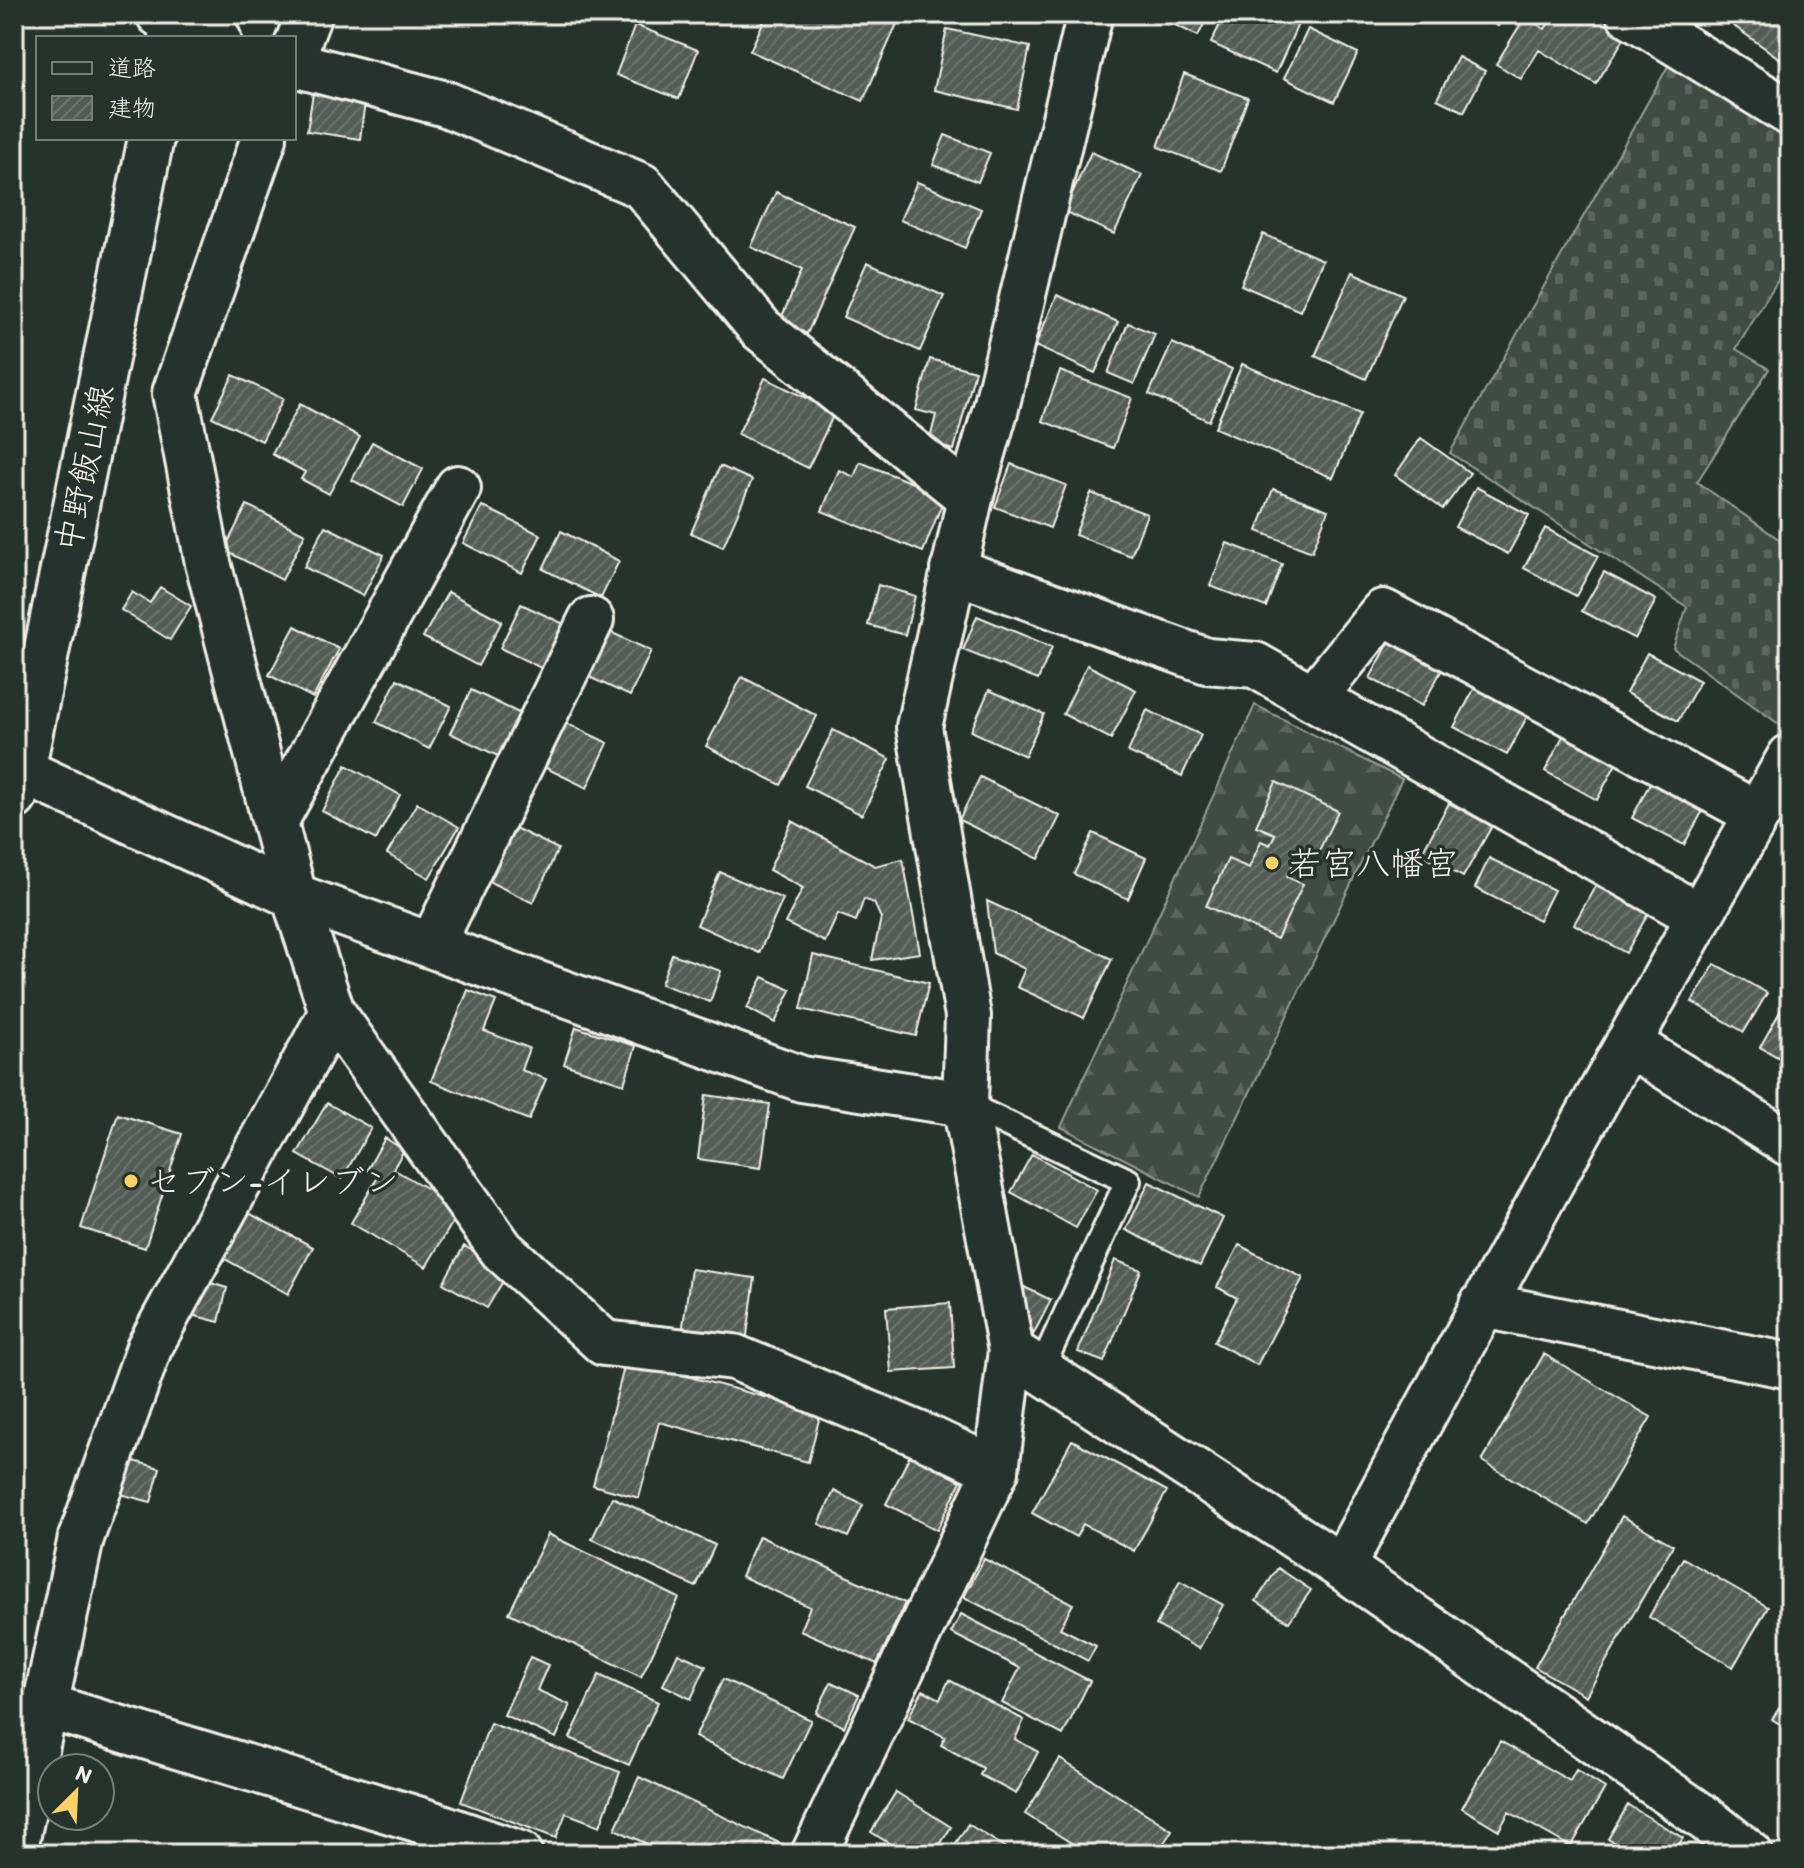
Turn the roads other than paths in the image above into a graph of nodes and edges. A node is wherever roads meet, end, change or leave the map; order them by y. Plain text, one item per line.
1 (309, 14) edge
2 (1090, 14) edge
3 (1629, 14) edge
4 (170, 22) edge
5 (212, 36) edge
6 (296, 48) edge
7 (296, 65) edge
8 (1790, 113) edge
9 (151, 140) edge
10 (263, 140) edge
11 (458, 488) dead end
12 (970, 498) junction
13 (953, 570) junction
14 (591, 620) dead end
15 (1313, 698) junction
16 (1790, 757) edge
17 (17, 779) edge
18 (1757, 814) junction
19 (275, 822) junction
20 (294, 896) junction
21 (1699, 916) junction
22 (432, 945) junction
23 (332, 1012) junction
24 (1628, 1043) junction
25 (965, 1104) junction
26 (1790, 1144) edge
27 (1482, 1305) junction
28 (1026, 1361) junction
29 (1790, 1366) edge
30 (996, 1470) junction
31 (1342, 1567) junction
32 (46, 1706) junction
33 (14, 1853) edge
34 (520, 1854) edge
35 (814, 1854) edge
36 (1750, 1854) edge

1 - 6 street
2 - 12 street
3 - 8 street
4 - 5 street
7 - 12 street
9 - 17 street, 中野飯山線
10 - 19 street
11 - 19 street
12 - 13 street
13 - 15 street
13 - 25 street
14 - 22 street
15 - 18 street
15 - 21 street
16 - 18 street
17 - 20 street
18 - 21 street
19 - 20 street
20 - 22 street
20 - 23 street
21 - 24 street
22 - 25 street
23 - 30 street
23 - 32 street
24 - 26 street
24 - 27 street
25 - 28 street
25 - 28 lane
27 - 29 street
27 - 31 street
28 - 30 street
28 - 31 street
30 - 35 street
31 - 36 street
32 - 33 street
32 - 34 street

